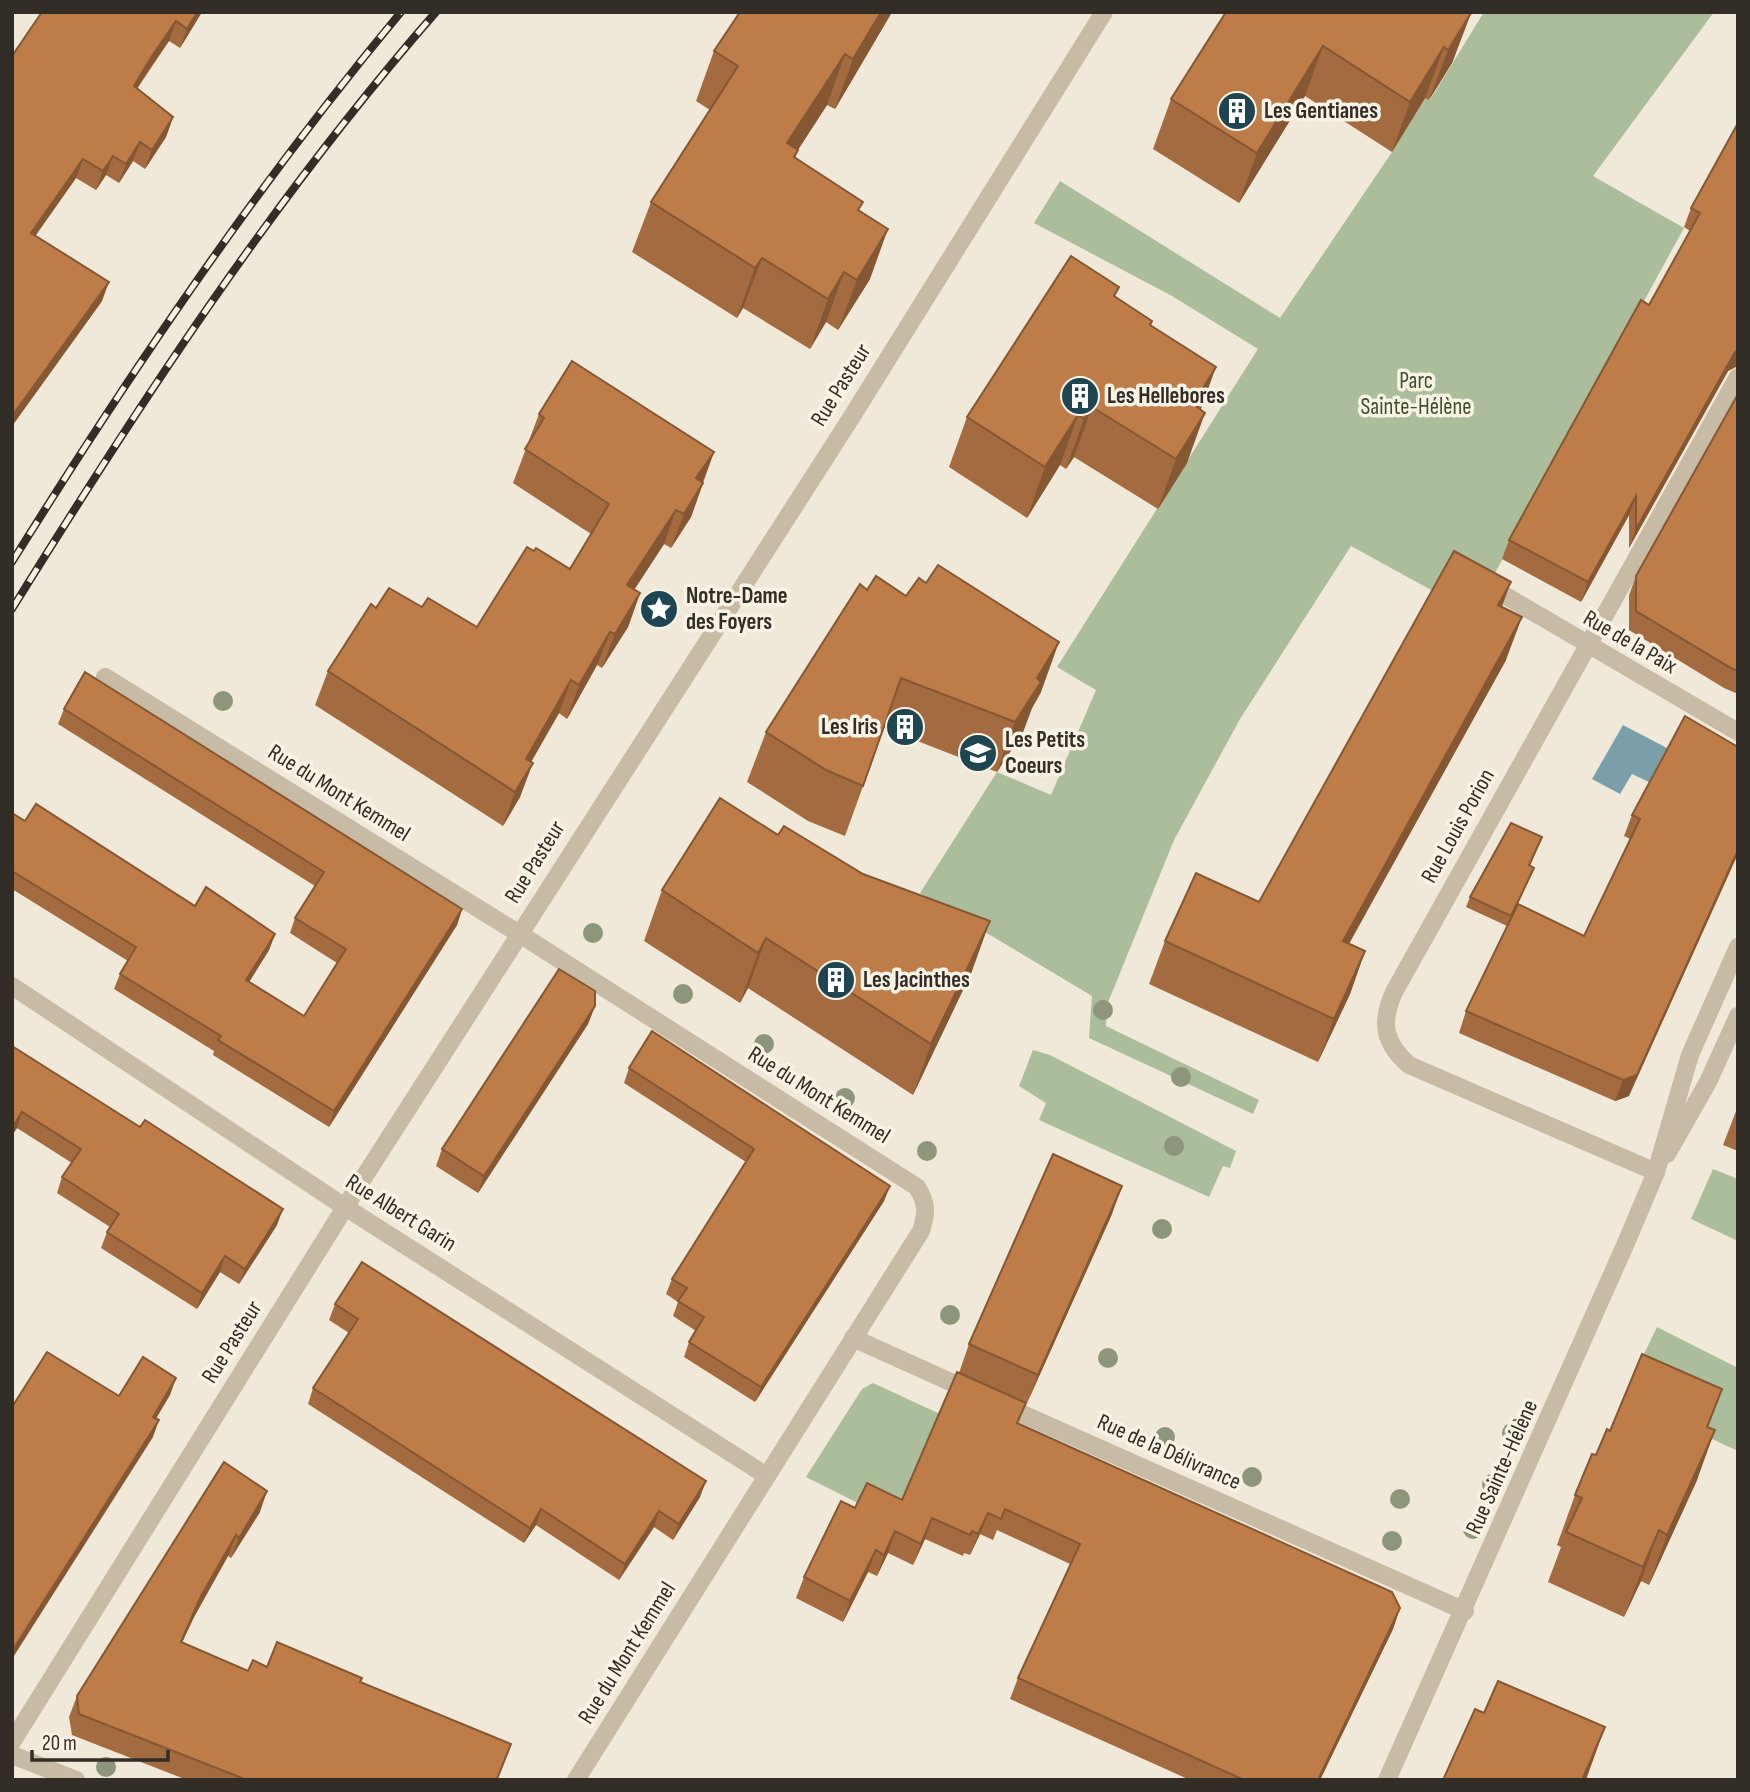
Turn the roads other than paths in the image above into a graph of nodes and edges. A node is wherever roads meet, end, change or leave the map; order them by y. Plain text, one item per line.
1 (1104, 12) edge
2 (1738, 377) edge
3 (1499, 592) edge
4 (1586, 644) junction
5 (105, 677) dead end
6 (1738, 732) edge
7 (519, 933) junction
8 (1738, 947) edge
9 (12, 986) edge
10 (1738, 1016) edge
11 (1656, 1172) junction
12 (345, 1207) junction
13 (853, 1338) junction
14 (766, 1476) junction
15 (1465, 1611) junction
16 (12, 1742) edge
17 (12, 1755) edge
18 (76, 1780) edge
19 (576, 1780) edge
20 (1387, 1780) edge

1 - 7 street, Rue Pasteur
2 - 4 street, Rue Louis Porion
3 - 4 street, Rue de la Paix
4 - 6 street, Rue de la Paix
4 - 11 street, Rue Louis Porion
5 - 7 street, Rue du Mont Kemmel
7 - 12 street, Rue Pasteur
7 - 13 street, Rue du Mont Kemmel
8 - 11 street, Rue Sainte-Hélène
9 - 12 street, Rue Albert Garin
10 - 11 street, Rue Sainte-Hélène
11 - 15 street, Rue Sainte-Hélène
12 - 14 street, Rue Albert Garin
12 - 16 street, Rue Pasteur
13 - 14 street, Rue du Mont Kemmel
13 - 15 street, Rue de la Délivrance
14 - 19 street, Rue du Mont Kemmel
15 - 20 street, Rue Sainte-Hélène
17 - 18 street

